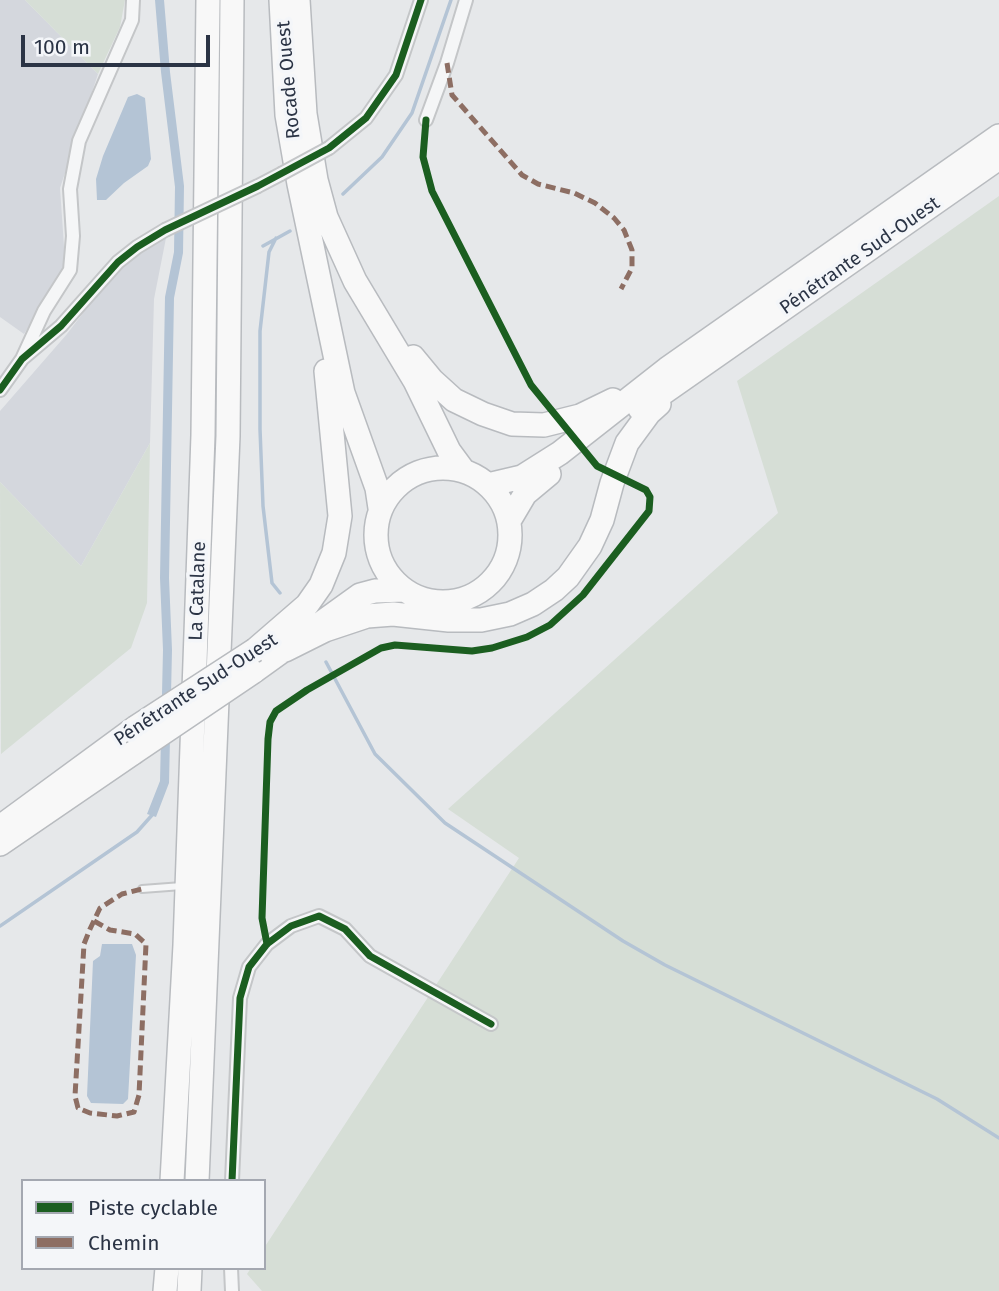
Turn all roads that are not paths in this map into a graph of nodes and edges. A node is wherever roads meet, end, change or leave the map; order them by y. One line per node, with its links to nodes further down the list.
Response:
1 (132, 0): 14 (street)
2 (208, 0): 27 (highway, La Catalane)
3 (232, 0): 31 (highway, La Catalane)
4 (281, 0): 11 (highway, Rocade Ouest)
5 (298, 0): 12 (highway, Rocade Ouest)
6 (421, 0): 14 (street, bridge)
7 (466, 0): 8 (street)
8 (426, 120)
9 (999, 136): 15 (highway)
10 (999, 159): 13 (highway, Pénétrante Sud-Ouest)
11 (313, 252): 19 (highway, Rocade Ouest); 24 (highway)
12 (374, 312): 15 (highway); 17 (highway, Rocade Ouest)
13 (720, 352): 20 (highway, Pénétrante Sud-Ouest); 23 (highway, Pénétrante Sud-Ouest)
14 (22, 359): 16 (street)
15 (667, 369): 18 (highway)
16 (0, 390)
17 (463, 470): 18 (highway, Rocade Ouest); 19 (highway)
18 (488, 485): 20 (highway, Rocade Ouest)
19 (380, 508): 21 (highway, Rocade Ouest)
20 (509, 521): 22 (highway)
21 (376, 544): 22 (highway); 24 (highway, Pénétrante Sud-Ouest)
22 (404, 590): 23 (highway, Pénétrante Sud-Ouest)
23 (285, 650): 24 (highway, Pénétrante Sud-Ouest)
24 (254, 661): 25 (highway, Pénétrante Sud-Ouest, bridge); 26 (highway, Pénétrante Sud-Ouest, bridge)
25 (0, 827)
26 (0, 844)
27 (187, 886): 28 (lane); 30 (highway, La Catalane)
28 (142, 889)
29 (491, 1024): 32 (street)
30 (172, 1179)
31 (197, 1179)
32 (232, 1179)
33 (166, 1270): 36 (highway)
34 (190, 1270): 37 (highway)
35 (231, 1270): 38 (street)
36 (165, 1291)
37 (188, 1291)
38 (232, 1291)

